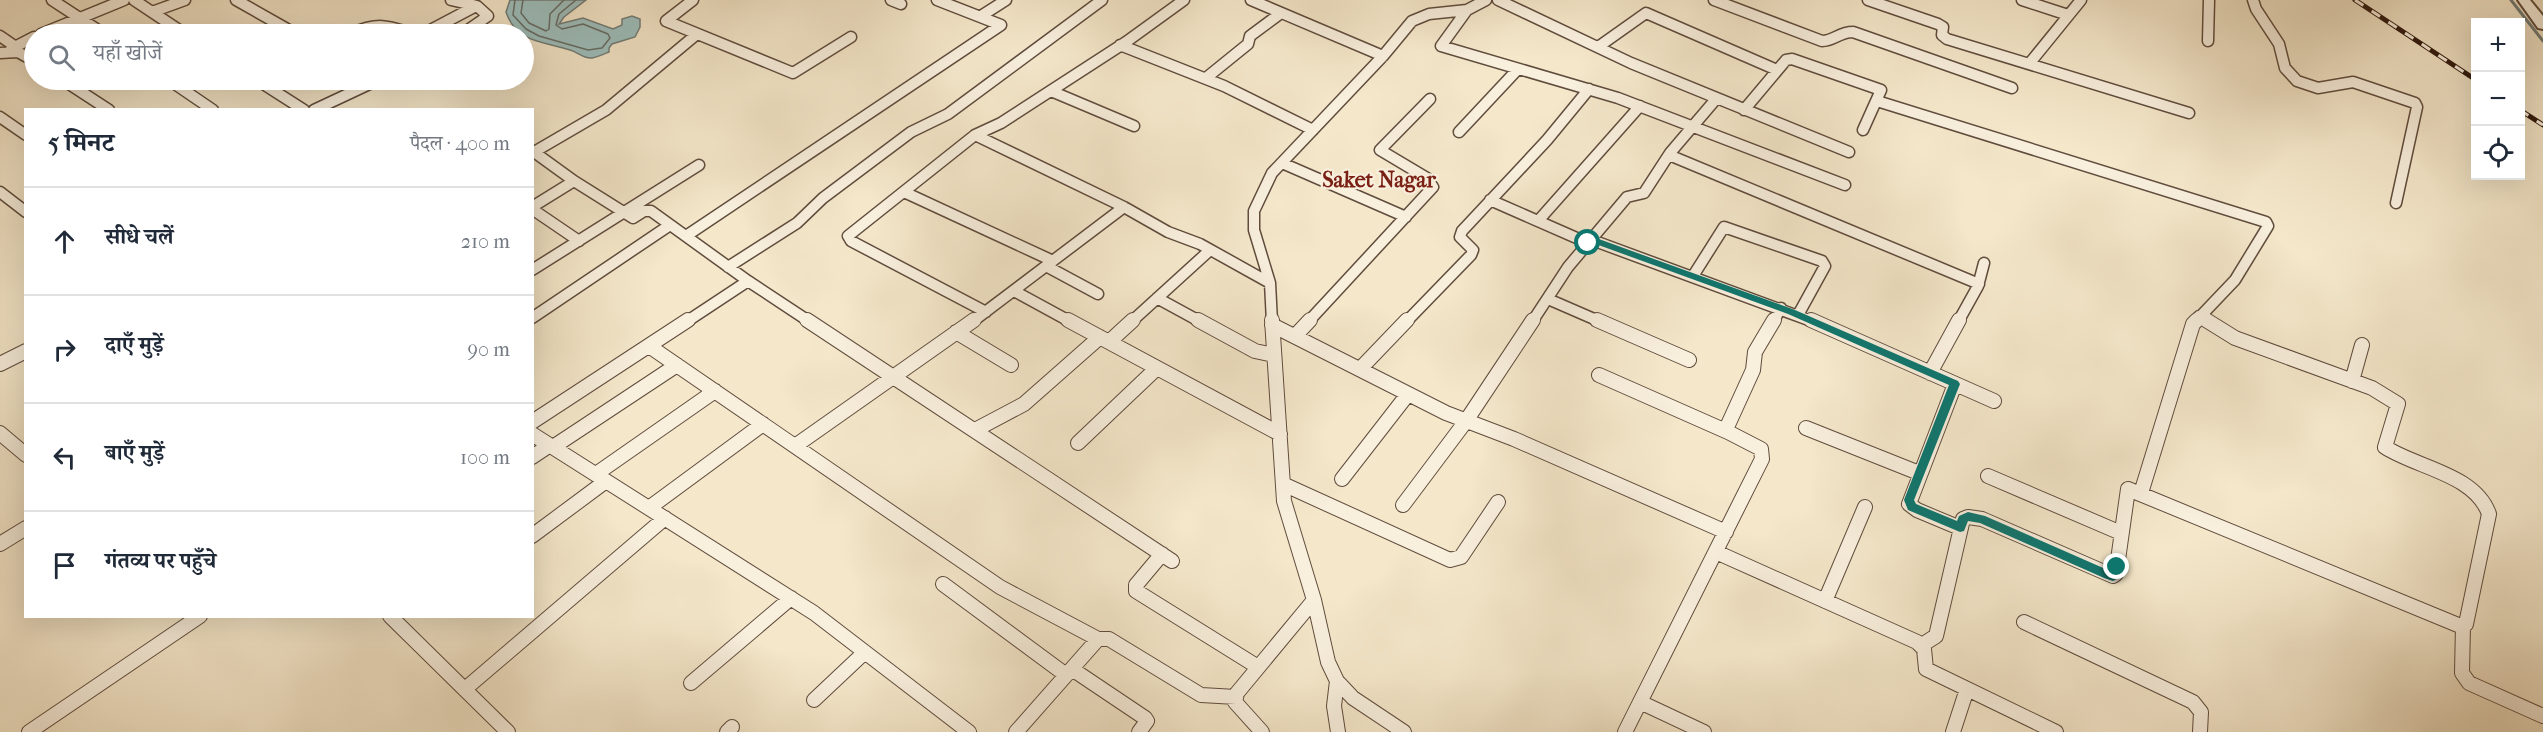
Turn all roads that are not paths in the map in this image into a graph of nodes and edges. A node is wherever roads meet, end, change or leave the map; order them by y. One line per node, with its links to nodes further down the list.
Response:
1 (52, 0): 29 (street)
2 (124, 0): 29 (street)
3 (134, 0): 25 (street)
4 (185, 0): 25 (street)
5 (236, 0): 33 (street)
6 (451, 0): 23 (street)
7 (693, 0): 37 (street)
8 (937, 0): 28 (street)
9 (1006, 0): 28 (street)
10 (1102, 0): 103 (street)
11 (1184, 0): 42 (street)
12 (1486, 0): 24 (street)
13 (1498, 0): 43 (street)
14 (1714, 0): 52 (street)
15 (1868, 0): 22 (street)
16 (2022, 0): 27 (street)
17 (2081, 0): 27 (street)
18 (2209, 0): 40 (street)
19 (2253, 0): 88 (street)
20 (2524, 0): 36 (street)
21 (1255, 1): 26 (street)
22 (1886, 3): 48 (street)
23 (476, 6): 34 (street); 35 (street)
24 (1467, 10): 47 (street); 49 (street)
25 (152, 12): 32 (street)
26 (1281, 13): 47 (street); 51 (street)
27 (2068, 15): 48 (street)
28 (981, 16): 97 (street)
29 (81, 18): 30 (street); 31 (street)
30 (66, 24)
31 (90, 24)
32 (170, 24)
33 (278, 24)
34 (442, 24)
35 (478, 24)
36 (2543, 25)
37 (698, 34): 39 (street); 77 (street)
38 (0, 36): 44 (street)
39 (851, 37)
40 (2208, 41)
41 (24, 43): 44 (street)
42 (1120, 45): 51 (street); 58 (street)
43 (1598, 47): 50 (street); 60 (street)
44 (14, 48): 45 (street); 46 (street)
45 (0, 53)
46 (24, 54)
47 (1383, 56): 72 (street)
48 (2029, 64): 68 (street)
49 (1518, 69): 53 (street); 74 (street)
50 (1777, 70): 61 (street); 67 (street)
51 (1206, 78): 72 (street)
52 (2012, 88)
53 (1589, 89): 62 (street); 87 (street)
54 (78, 90): 63 (street)
55 (184, 90): 64 (street)
56 (276, 90): 65 (street)
57 (357, 90): 66 (street)
58 (1051, 91): 70 (street); 76 (street)
59 (1431, 99): 94 (street)
60 (1716, 99): 67 (street); 71 (street)
61 (1876, 101): 73 (street); 116 (street)
62 (1640, 106): 71 (street); 95 (street)
63 (106, 108)
64 (210, 108)
65 (301, 108)
66 (318, 108)
67 (1744, 110): 79 (street)
68 (2189, 113)
69 (0, 117): 75 (street)
70 (1134, 126)
71 (1694, 126): 80 (street); 84 (street)
72 (1313, 130): 81 (street)
73 (1863, 130)
74 (1459, 132)
75 (24, 134)
76 (975, 135): 86 (street); 90 (street)
77 (534, 150)
78 (534, 152): 83 (street)
79 (1849, 152)
80 (1669, 155): 99 (street); 108 (street)
81 (1282, 163): 94 (street); 107 (street)
82 (699, 165): 93 (street)
83 (574, 181): 89 (street); 93 (street)
84 (1845, 185)
85 (0, 192): 92 (street)
86 (904, 192): 101 (street); 114 (street)
87 (1490, 200): 95 (street); 131 (street)
88 (2396, 203)
89 (534, 207)
90 (1124, 207): 100 (street); 101 (street)
91 (534, 209): 98 (street)
92 (24, 210)
93 (625, 213): 96 (street); 98 (street)
94 (1406, 217): 120 (street)
95 (1538, 221): 99 (street)
96 (670, 225): 97 (street); 117 (street)
97 (686, 236): 103 (street)
98 (579, 241): 104 (street)
99 (1590, 241): 105 (street); 112 (street)
100 (1209, 251): 107 (street); 111 (street)
101 (1050, 263): 109 (street); 110 (street)
102 (1984, 263): 108 (street)
103 (728, 267): 106 (street)
104 (534, 269)
105 (1693, 276): 113 (street); 115 (street)
106 (748, 281): 123 (street); 134 (street)
107 (1270, 283): 118 (street)
108 (1979, 284): 132 (street)
109 (1014, 291): 114 (street); 121 (street)
110 (1098, 294)
111 (1157, 298): 121 (street); 125 (street)
112 (1548, 299): 126 (street); 141 (street)
113 (1781, 308): 115 (street); 145 (street)
114 (986, 312): 119 (street)
115 (1798, 315): 132 (street)
116 (2199, 316): 135 (street); 159 (street)
117 (534, 317)
118 (1272, 325): 120 (street); 125 (street)
119 (957, 332): 129 (street); 134 (street)
120 (1295, 336): 131 (street)
121 (1104, 339): 130 (street); 144 (street)
122 (2362, 345): 135 (street)
123 (649, 346): 128 (street); 140 (street)
124 (24, 352): 127 (street)
125 (1275, 355): 147 (street)
126 (1689, 360)
127 (0, 364)
128 (677, 365): 137 (street); 150 (street)
129 (1011, 365)
130 (1157, 368): 147 (street); 149 (street)
131 (1360, 369): 138 (street)
132 (1930, 373): 136 (street)
133 (1599, 375): 145 (street)
134 (892, 376): 144 (street); 151 (street)
135 (2352, 381): 179 (street)
136 (1955, 384): 139 (street); 154 (street)
137 (715, 391): 142 (street); 156 (street)
138 (1408, 394): 141 (street); 157 (street)
139 (1994, 401)
140 (534, 421)
141 (1466, 421): 161 (street); 167 (street)
142 (763, 424): 151 (street); 163 (street)
143 (1806, 428): 154 (street)
144 (975, 430): 183 (street)
145 (1728, 432): 167 (street)
146 (0, 433): 152 (street)
147 (1280, 434): 158 (street)
148 (534, 435): 150 (street)
149 (1078, 443)
150 (551, 446): 153 (street); 156 (street)
151 (795, 446): 180 (street)
152 (24, 453)
153 (534, 456)
154 (1919, 473): 165 (street)
155 (1988, 476): 168 (street)
156 (601, 477): 163 (street); 169 (street)
157 (1342, 480)
158 (1283, 484): 160 (street); 174 (street)
159 (2141, 493): 168 (street); 179 (street)
160 (1498, 502)
161 (1403, 506)
162 (1865, 507): 175 (street)
163 (649, 508): 164 (street)
164 (665, 518): 173 (street); 187 (street)
165 (1960, 528): 168 (street); 181 (street)
166 (24, 529): 170 (street)
167 (1726, 532): 171 (street)
168 (2121, 533)
169 (534, 534)
170 (0, 544)
171 (1716, 552): 175 (street); 191 (street)
172 (943, 584): 184 (street)
173 (791, 598): 182 (street); 186 (street)
174 (1314, 600): 183 (street); 185 (street)
175 (1825, 601): 181 (street)
176 (197, 618): 193 (street)
177 (392, 618): 187 (street)
178 (2024, 622): 205 (street)
179 (2463, 625): 192 (street)
180 (1098, 639): 184 (street); 189 (street)
181 (1922, 645): 188 (street)
182 (865, 652): 190 (street); 195 (street)
183 (1258, 667): 189 (street)
184 (1069, 672): 196 (street); 197 (street)
185 (1337, 681): 199 (street); 200 (street)
186 (691, 683)
187 (465, 689): 194 (street)
188 (1967, 689): 203 (street); 204 (street)
189 (1236, 697): 198 (street)
190 (814, 700)
191 (1640, 702): 201 (street); 202 (street)
192 (2543, 716)
193 (29, 732)
194 (508, 732)
195 (969, 732)
196 (1016, 732)
197 (1139, 732)
198 (1262, 732)
199 (1338, 732)
200 (1404, 732)
201 (1625, 732)
202 (1704, 732)
203 (1953, 732)
204 (2056, 732)
205 (2200, 732)

